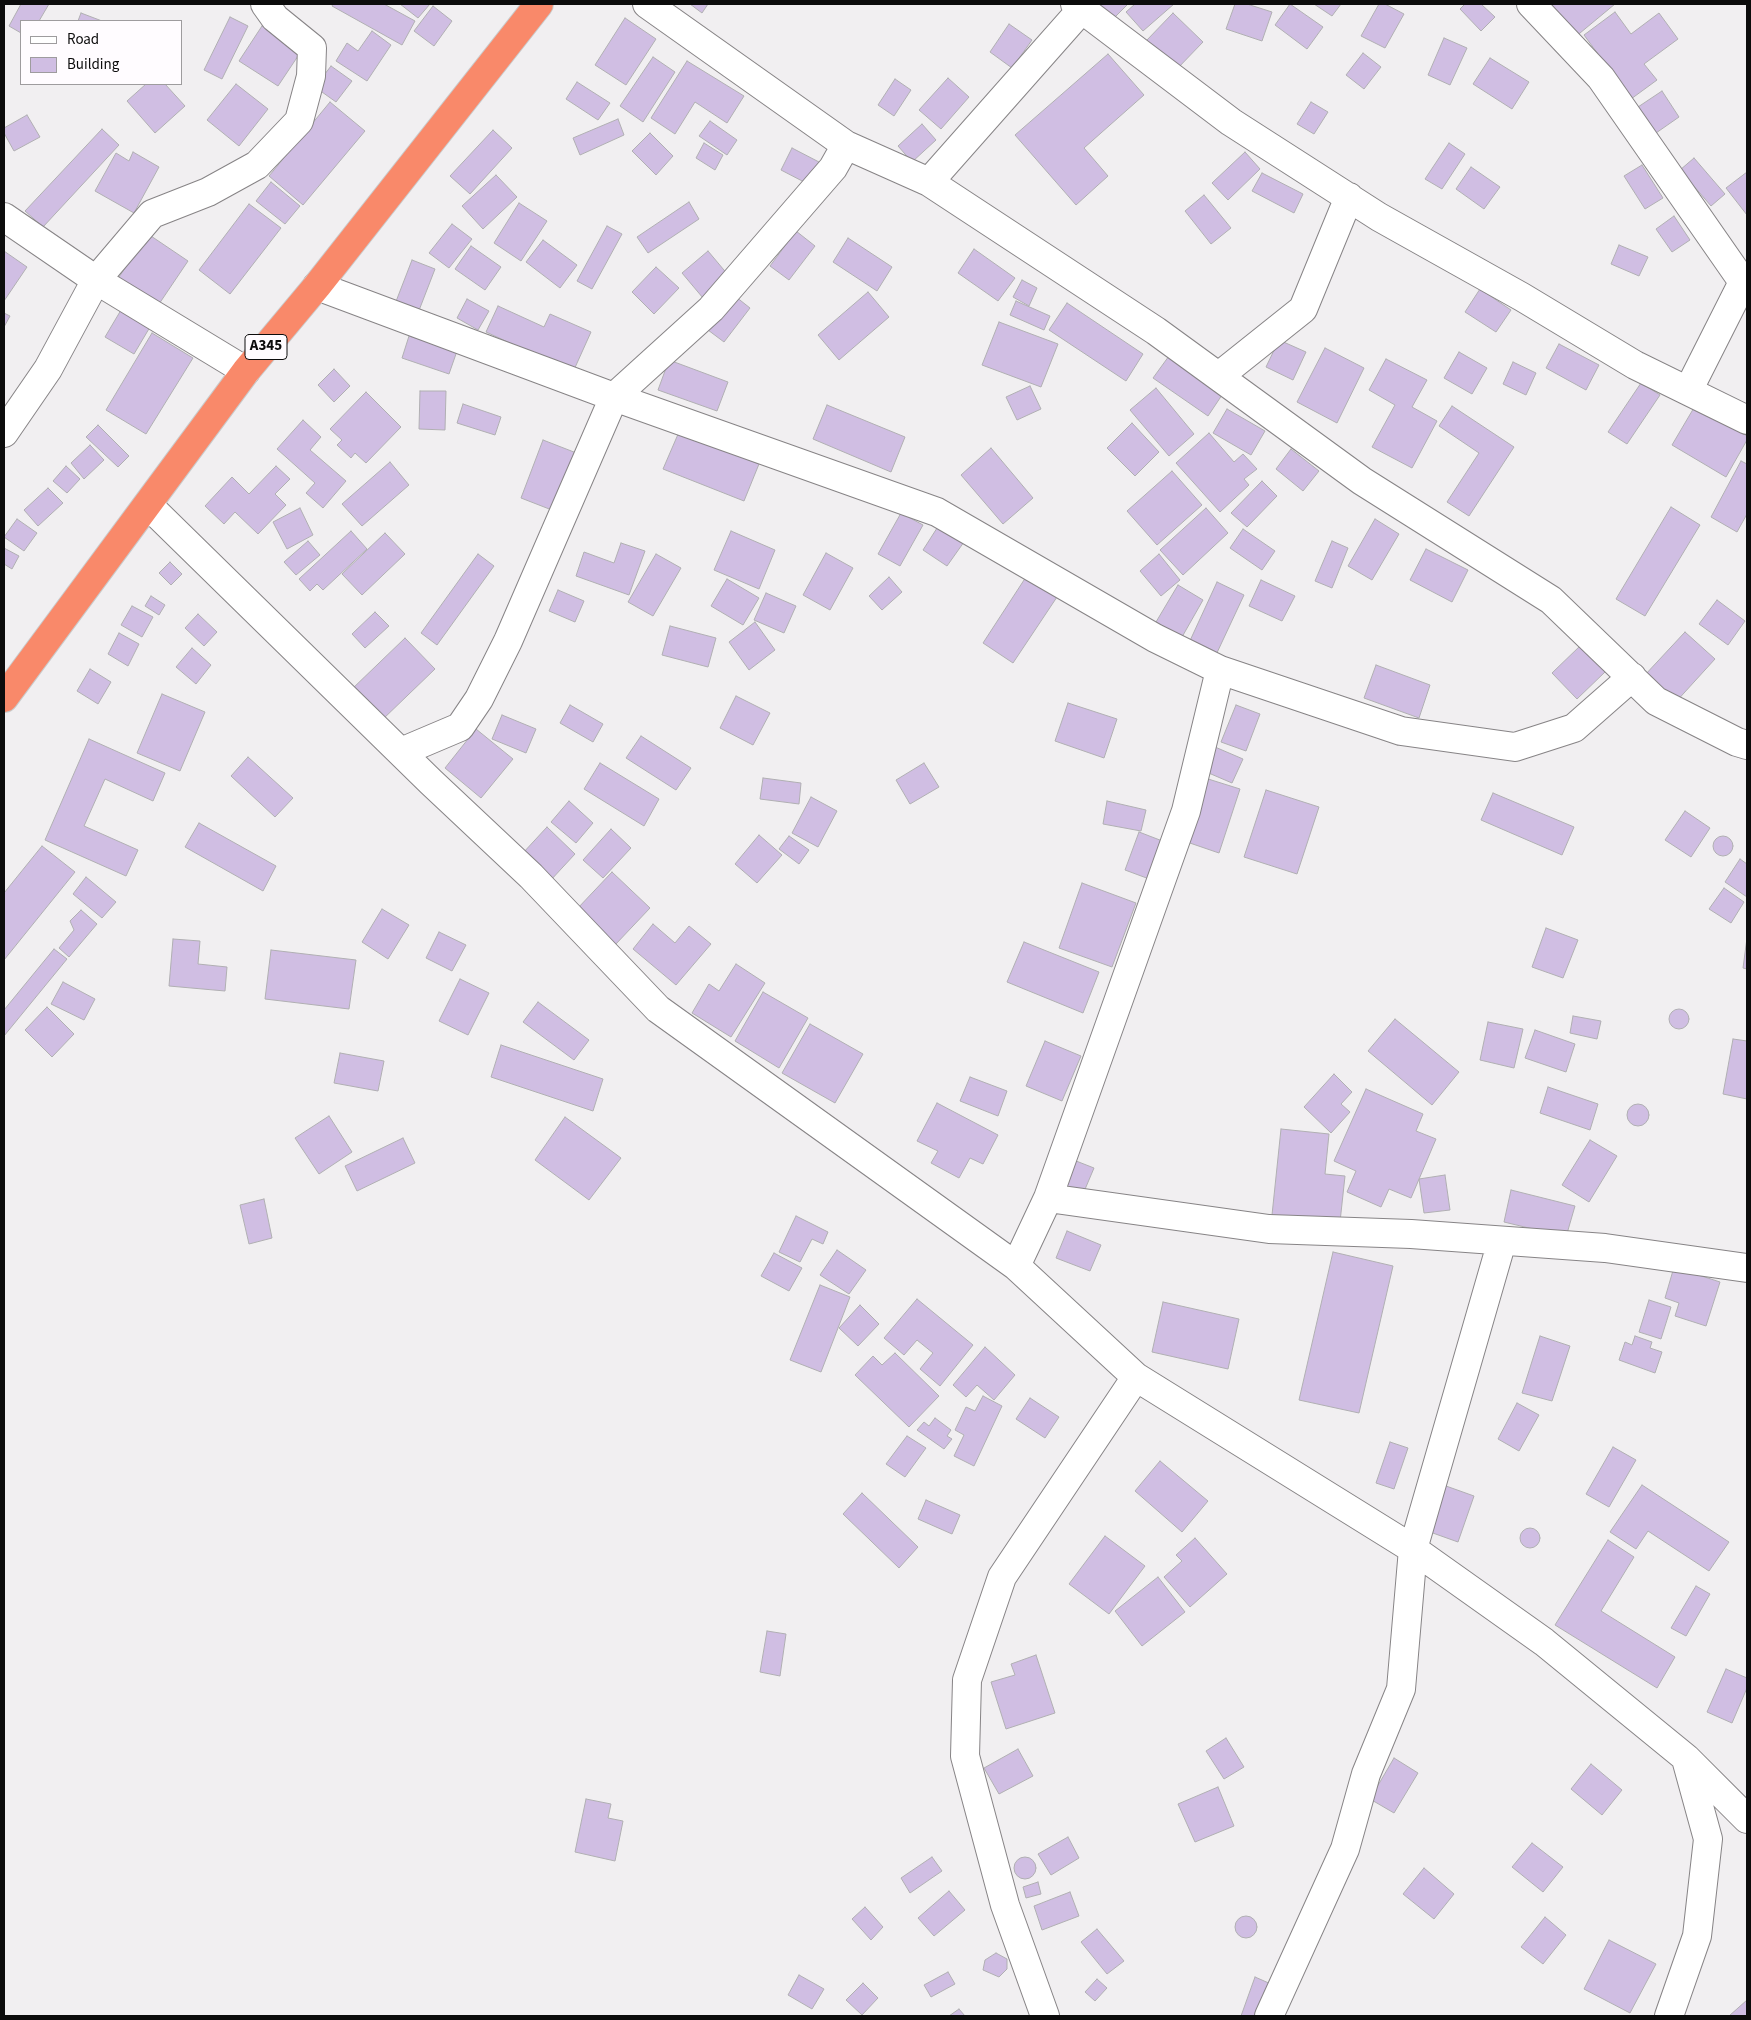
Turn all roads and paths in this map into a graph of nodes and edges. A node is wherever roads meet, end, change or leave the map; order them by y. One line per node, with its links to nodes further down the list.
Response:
1 (265, 4): 10 (street)
2 (539, 4): 11 (highway, A345)
3 (647, 4): 6 (street)
4 (1532, 4): 14 (street)
5 (1079, 6): 7 (street); 8 (street)
6 (846, 145): 7 (street); 15 (street)
7 (929, 182): 13 (street)
8 (1349, 197): 13 (street); 14 (street)
9 (4, 217): 10 (street)
10 (96, 280): 12 (street); 17 (street)
11 (317, 286): 12 (highway, A345); 15 (street)
12 (246, 371): 18 (highway, A345)
13 (1219, 376): 20 (street)
14 (1689, 389): 16 (street)
15 (614, 397): 19 (street); 23 (street)
16 (1747, 420)
17 (4, 433)
18 (148, 505): 21 (highway, A345); 23 (street)
19 (1220, 670): 20 (street); 24 (street)
20 (1632, 677): 22 (street)
21 (4, 698)
22 (1747, 745)
23 (401, 752): 26 (street)
24 (1048, 1198): 25 (street); 26 (street)
25 (1502, 1241): 27 (street); 29 (street)
26 (1016, 1266): 28 (street)
27 (1747, 1268)
28 (1136, 1377): 29 (street); 32 (street)
29 (1414, 1549): 30 (street); 33 (street)
30 (1686, 1758): 31 (street); 34 (street)
31 (1747, 1818)
32 (1045, 2016)
33 (1269, 2016)
34 (1669, 2016)

